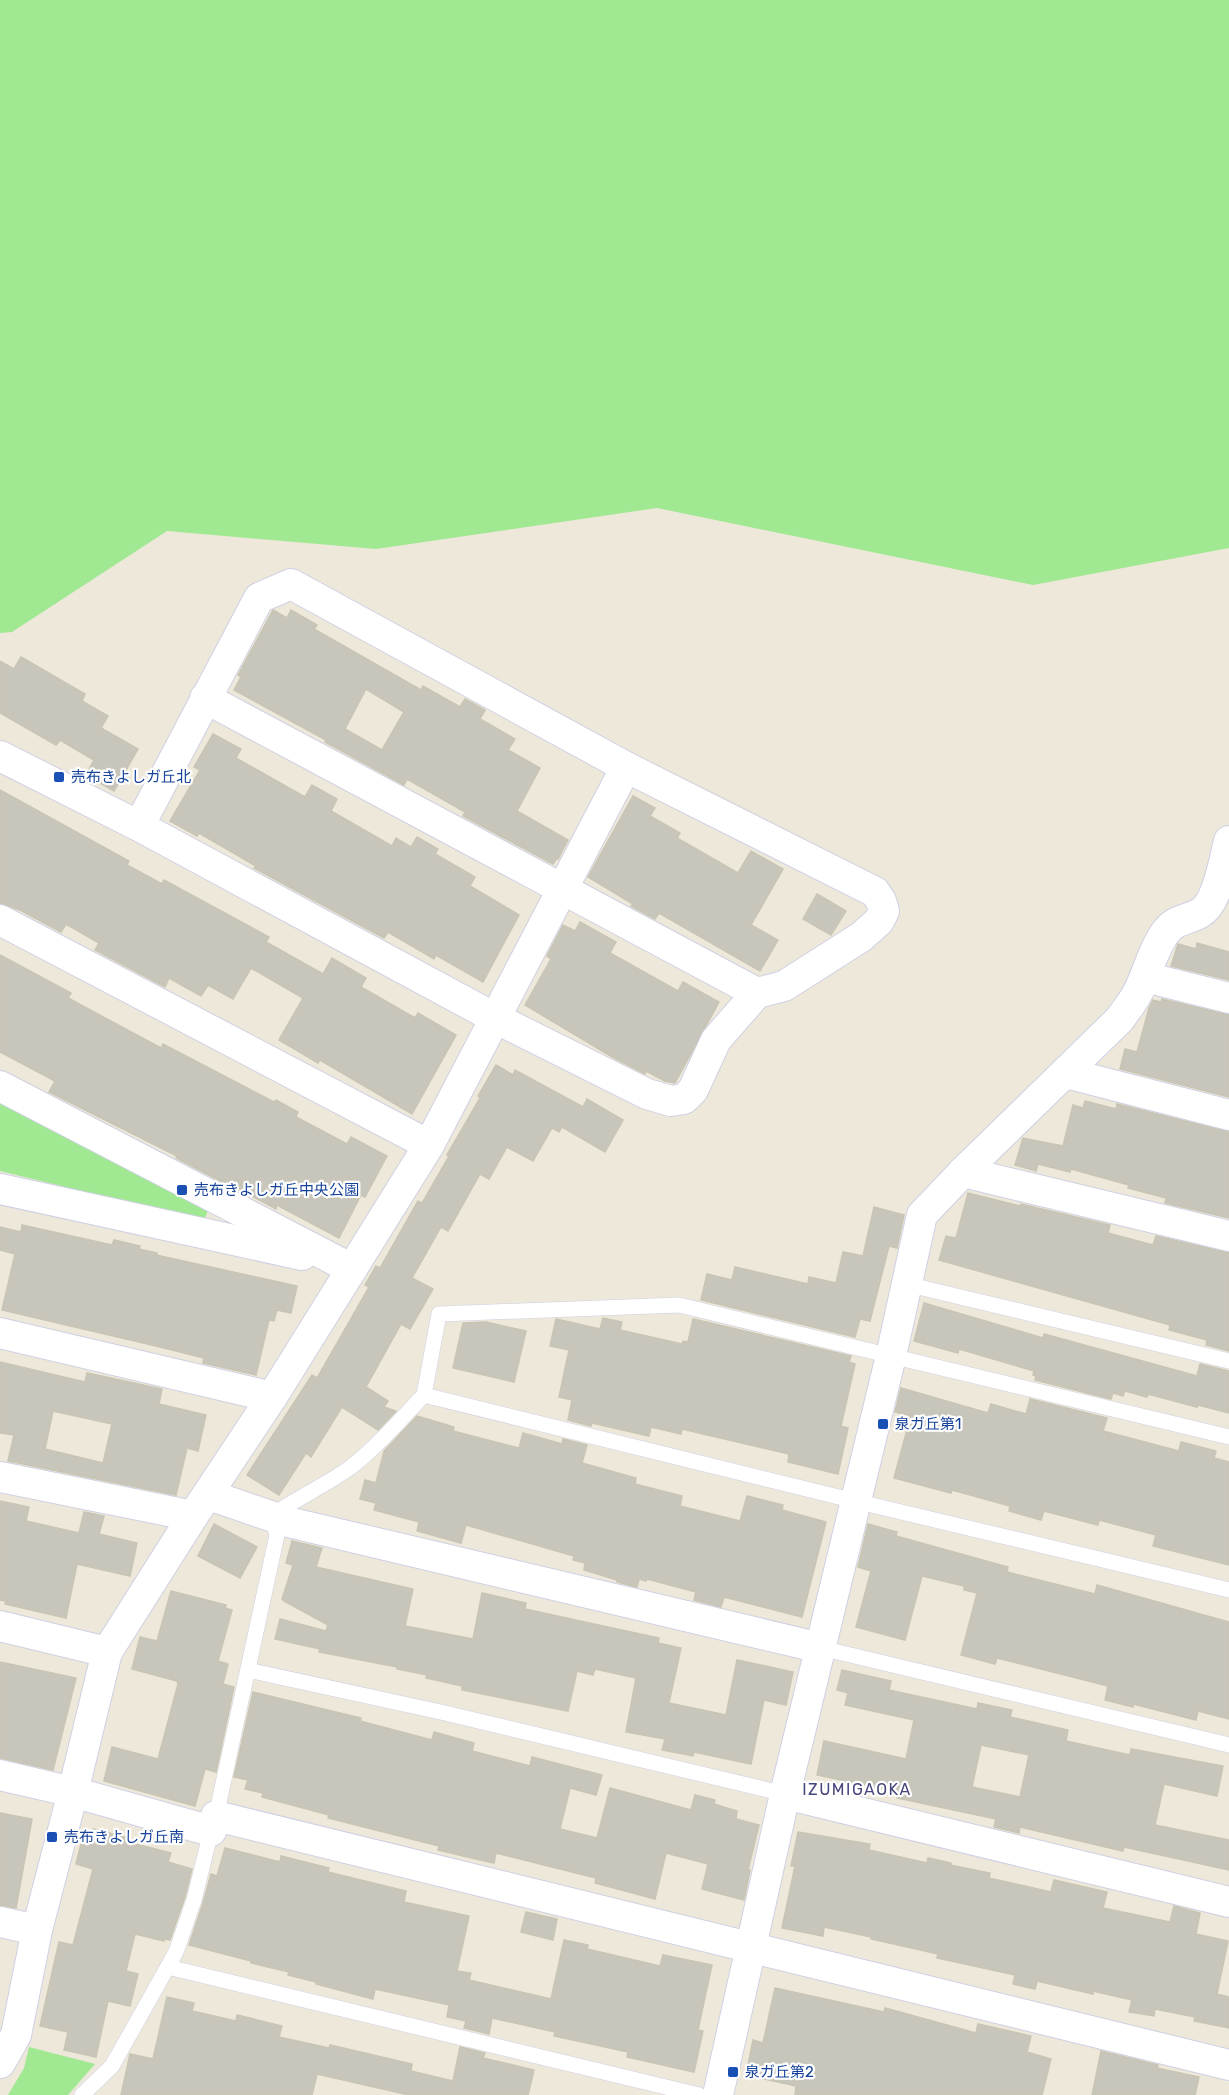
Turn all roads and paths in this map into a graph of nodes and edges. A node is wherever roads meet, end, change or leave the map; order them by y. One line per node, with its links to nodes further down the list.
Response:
1 (205, 698): 3 (street); 4 (street); 7 (street)
2 (0, 756): 4 (street)
3 (626, 767): 7 (street); 10 (street)
4 (139, 826): 12 (street)
5 (1229, 841): 6 (street)
6 (1224, 879): 9 (street)
7 (562, 890): 10 (street); 12 (street)
8 (0, 920): 16 (street)
9 (1145, 977): 11 (street); 13 (street)
10 (756, 993): 12 (street)
11 (1229, 998)
12 (495, 1018): 16 (street)
13 (1066, 1073): 15 (street); 17 (street)
14 (0, 1086): 20 (street)
15 (1229, 1115)
16 (429, 1145): 20 (street)
17 (963, 1172): 19 (street); 21 (street)
18 (0, 1189): 20 (street)
19 (1229, 1236)
20 (346, 1267): 26 (street)
21 (906, 1284): 23 (street); 24 (lane)
22 (0, 1333): 26 (street)
23 (891, 1356): 25 (lane); 27 (lane); 29 (street)
24 (1229, 1361)
25 (424, 1395): 29 (lane); 31 (lane)
26 (272, 1397): 30 (street)
27 (1229, 1437)
28 (0, 1477): 30 (street)
29 (855, 1501): 32 (lane); 34 (street)
30 (201, 1506): 31 (street); 35 (street)
31 (271, 1516): 34 (street); 36 (lane)
32 (1229, 1590)
33 (0, 1626): 35 (street)
34 (821, 1648): 37 (lane); 40 (street)
35 (107, 1652): 39 (street)
36 (248, 1670): 40 (lane); 41 (lane)
37 (1229, 1745)
38 (0, 1775): 39 (street)
39 (73, 1792): 41 (street); 44 (street)
40 (785, 1794): 42 (street); 45 (street)
41 (213, 1824): 45 (street); 46 (lane)
42 (1229, 1902)
43 (0, 1922): 44 (street)
44 (37, 1930): 47 (street)
45 (751, 1946): 48 (street); 51 (street)
46 (168, 1967): 49 (lane); 50 (lane)
47 (0, 2063)
48 (1229, 2065)
49 (82, 2095)
50 (699, 2095)
51 (718, 2095)

